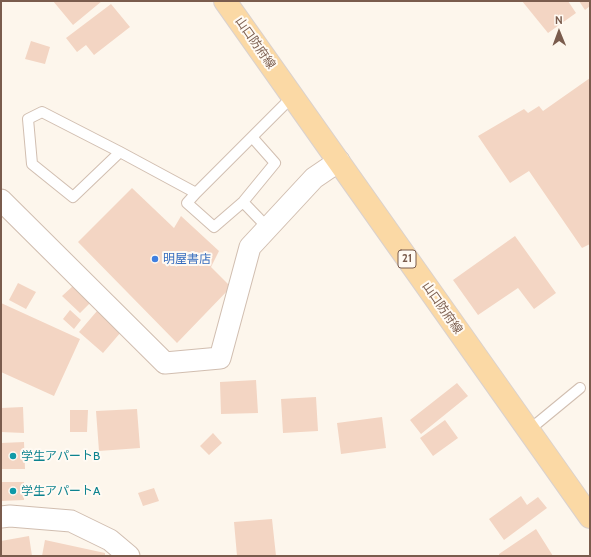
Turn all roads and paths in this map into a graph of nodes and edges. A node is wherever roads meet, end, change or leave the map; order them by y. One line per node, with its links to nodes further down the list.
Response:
1 (225, 1): 2 (main road, 山口防府線 / 21)
2 (292, 97): 3 (lane); 5 (main road, 山口防府線 / 21)
3 (252, 137): 6 (lane); 8 (lane)
4 (120, 152): 4 (lane); 6 (lane)
5 (339, 161): 9 (street); 11 (main road, 山口防府線 / 21)
6 (196, 193): 8 (lane)
7 (1, 200): 9 (street)
8 (243, 202): 9 (lane)
9 (268, 228)
10 (580, 388): 11 (lane)
11 (529, 430): 13 (main road, 山口防府線 / 21)
12 (1, 517): 14 (street)
13 (590, 517)
14 (130, 556)

